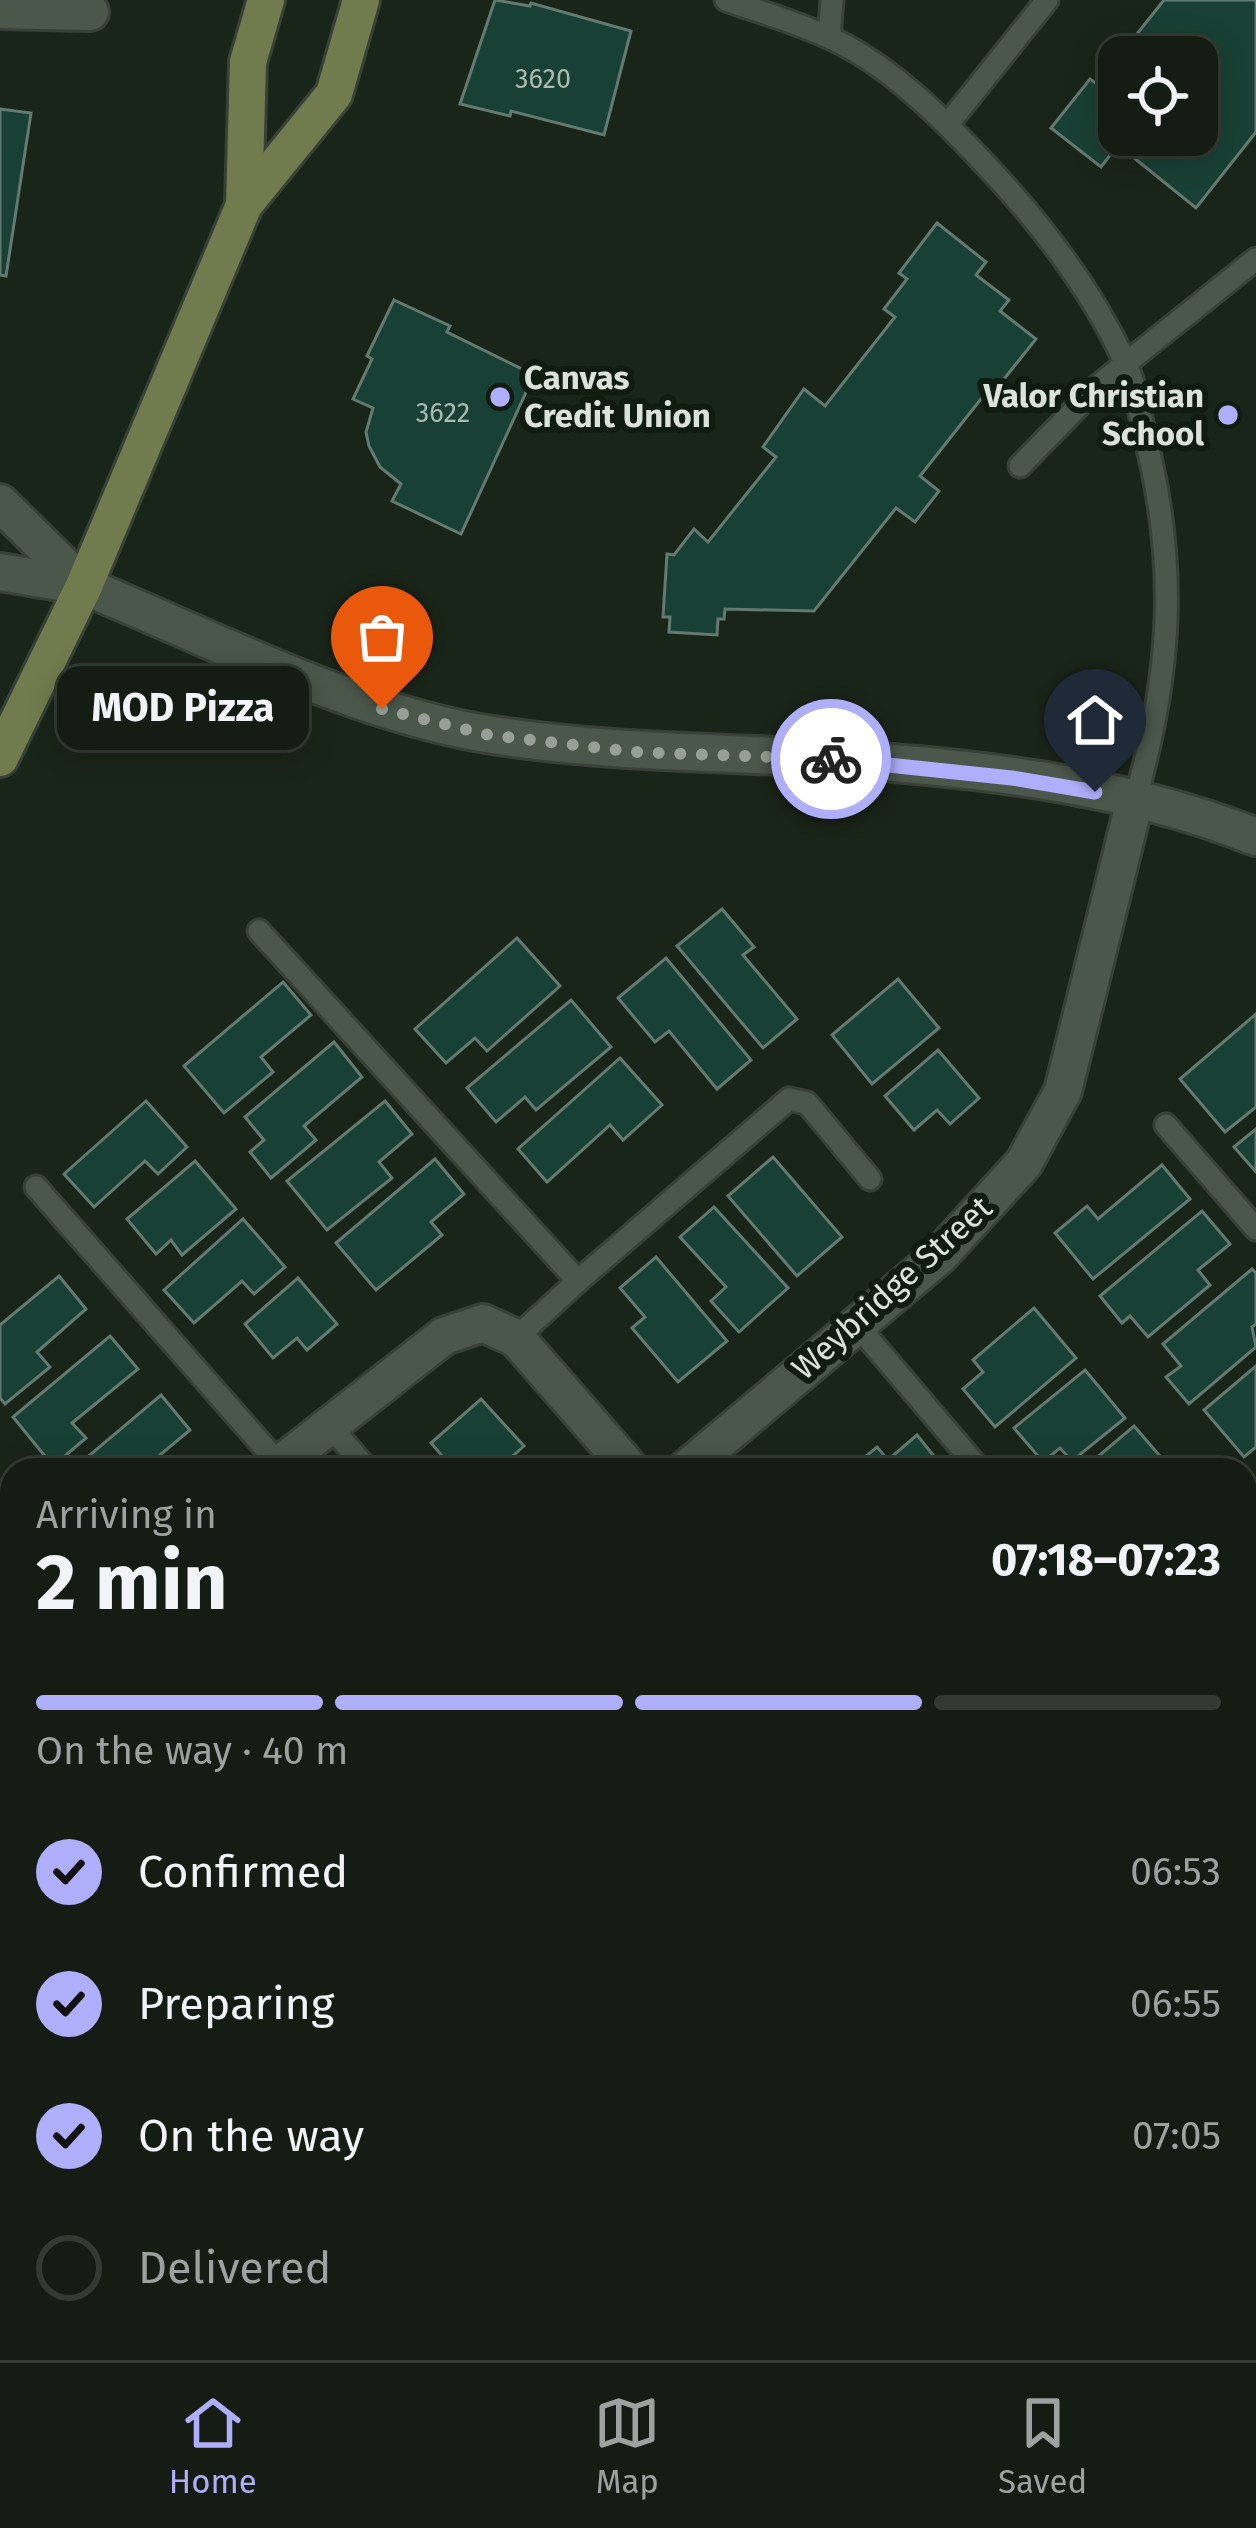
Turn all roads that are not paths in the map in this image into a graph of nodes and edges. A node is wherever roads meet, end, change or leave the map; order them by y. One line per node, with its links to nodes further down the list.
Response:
1 (266, 0): 10 (main road)
2 (362, 0): 10 (main road)
3 (726, 0): 8 (lane)
4 (832, 0): 8 (lane)
5 (1047, 0): 9 (lane)
6 (0, 10): 7 (street)
7 (89, 12)
8 (829, 37): 9 (lane)
9 (948, 124): 12 (lane)
10 (244, 206): 16 (main road)
11 (1256, 259): 12 (lane)
12 (1127, 366): 13 (lane); 18 (lane)
13 (1020, 466)
14 (0, 503): 16 (street)
15 (0, 572): 16 (street)
16 (84, 586): 17 (main road); 18 (street)
17 (0, 758)
18 (1136, 800): 19 (street); 26 (street, Weybridge Street)
19 (1256, 837)
20 (259, 931): 25 (lane)
21 (1166, 1125): 24 (lane)
22 (871, 1179): 25 (lane)
23 (36, 1187): 29 (lane)
24 (1256, 1229)
25 (578, 1280): 27 (lane)
26 (857, 1325): 33 (street, Weybridge Street); 34 (lane)
27 (516, 1338): 28 (street); 32 (street)
28 (329, 1425): 30 (street); 31 (lane)
29 (268, 1458)
30 (287, 1458)
31 (358, 1458)
32 (621, 1458)
33 (699, 1458)
34 (970, 1458)

